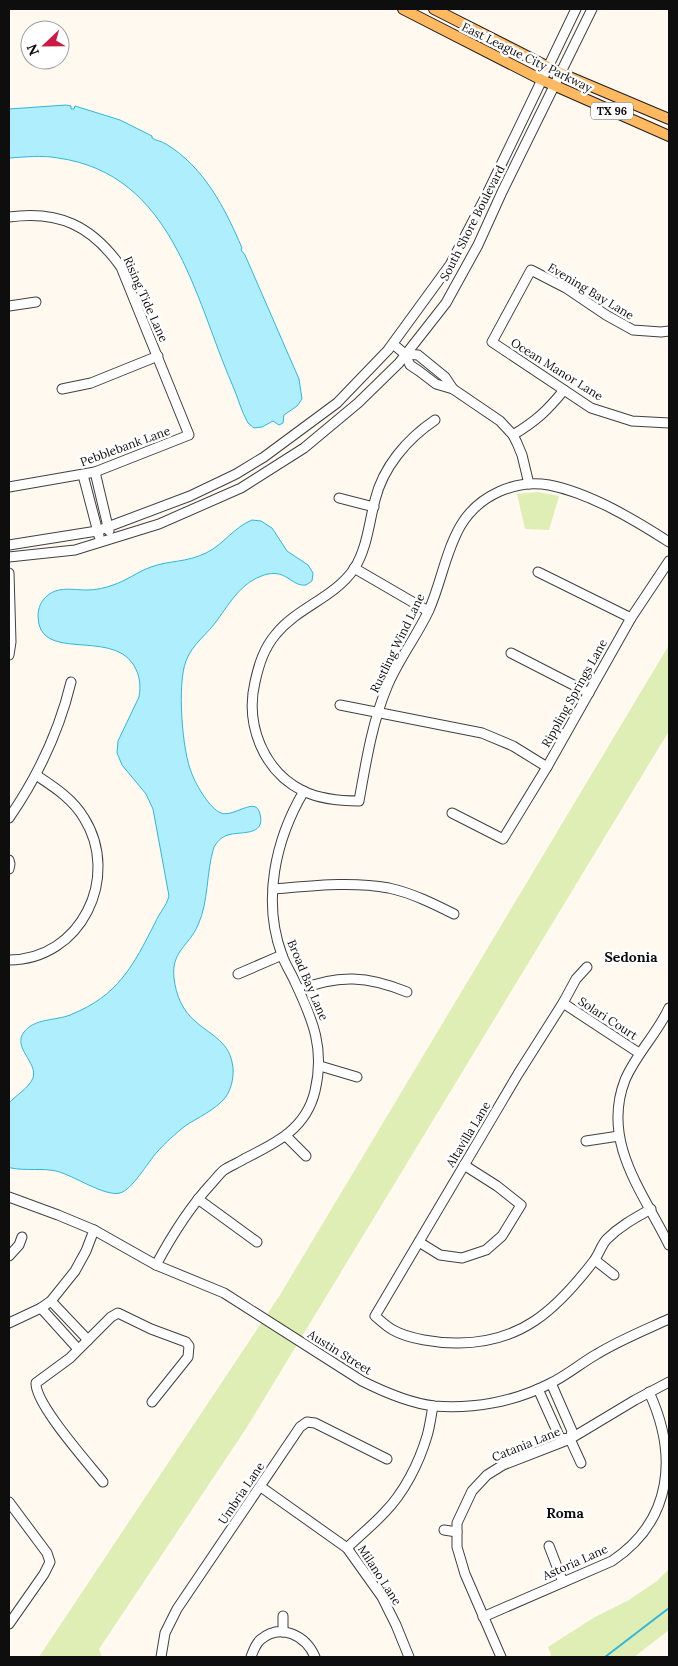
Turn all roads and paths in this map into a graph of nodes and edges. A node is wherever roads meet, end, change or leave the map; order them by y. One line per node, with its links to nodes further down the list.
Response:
1 (403, 9): 7 (main road, East League City Parkway / TX 96)
2 (434, 9): 5 (main road, East League City Parkway / TX 96)
3 (576, 9): 5 (street, South Shore Boulevard)
4 (592, 9): 6 (street, South Shore Boulevard)
5 (548, 67): 6 (main road, East League City Parkway / TX 96); 7 (street, South Shore Boulevard)
6 (560, 72): 8 (street, South Shore Boulevard); 9 (main road, East League City Parkway / TX 96)
7 (542, 80): 8 (main road, East League City Parkway / TX 96); 11 (street, South Shore Boulevard)
8 (554, 86): 10 (main road, East League City Parkway / TX 96); 12 (street, South Shore Boulevard)
9 (669, 118)
10 (669, 136)
11 (491, 186): 12 (street); 18 (street, South Shore Boulevard)
12 (502, 192): 19 (street, South Shore Boulevard)
13 (9, 216): 20 (street, Rising Tide Lane)
14 (36, 302): 15 (street)
15 (9, 306)
16 (669, 331): 17 (street, Evening Bay Lane)
17 (492, 342): 22 (street, Ocean Manor Lane)
18 (393, 344): 19 (street); 33 (street, South Shore Boulevard)
19 (405, 354): 26 (street); 35 (street, South Shore Boulevard)
20 (158, 356): 21 (street); 25 (street, Rising Tide Lane)
21 (62, 389)
22 (564, 390): 24 (street, Ocean Manor Lane); 26 (street)
23 (434, 420): 32 (street)
24 (669, 423)
25 (189, 435): 27 (street, Pebblebank Lane)
26 (513, 435): 29 (street)
27 (95, 472): 28 (street, Pebblebank Lane); 33 (street)
28 (83, 475): 30 (street, Pebblebank Lane); 34 (street)
29 (529, 484): 37 (street, Rustling Wind Lane); 44 (street, Rustling Wind Lane)
30 (9, 487)
31 (339, 498): 32 (street)
32 (374, 507): 41 (street)
33 (108, 527): 34 (street, South Shore Boulevard); 35 (street)
34 (97, 531): 36 (street); 38 (street, South Shore Boulevard)
35 (111, 539): 36 (street, South Shore Boulevard)
36 (100, 542): 39 (street, South Shore Boulevard)
37 (669, 542)
38 (9, 545)
39 (9, 557)
40 (669, 561): 45 (street, Rippling Springs Lane)
41 (354, 568): 44 (street); 54 (street)
42 (538, 572): 45 (street)
43 (9, 573): 47 (street)
44 (428, 611): 51 (street, Rustling Wind Lane)
45 (630, 618): 49 (street, Rippling Springs Lane)
46 (511, 653): 49 (street)
47 (9, 655)
48 (71, 682): 53 (street)
49 (589, 693): 52 (street, Rippling Springs Lane)
50 (340, 705): 51 (street)
51 (378, 713): 52 (street); 54 (street, Rustling Wind Lane)
52 (547, 767): 55 (street, Rippling Springs Lane)
53 (36, 775): 56 (street); 62 (street)
54 (304, 791): 59 (street, Broad Bay Lane)
55 (452, 813)
56 (9, 818)
57 (9, 860): 58 (street)
58 (9, 869)
59 (273, 889): 60 (street); 61 (street, Broad Bay Lane)
60 (454, 914)
61 (282, 955): 64 (street); 65 (street, Broad Bay Lane)
62 (9, 960)
63 (587, 967): 67 (street, Altavilla Lane)
64 (238, 974)
65 (299, 990): 66 (street); 70 (street, Broad Bay Lane)
66 (407, 992)
67 (563, 1003): 69 (street, Solari Court); 76 (street, Altavilla Lane)
68 (669, 1008): 69 (street)
69 (639, 1053): 73 (street)
70 (320, 1066): 71 (street); 72 (street, Broad Bay Lane)
71 (356, 1077)
72 (286, 1136): 75 (street); 78 (street, Broad Bay Lane)
73 (619, 1136): 74 (street); 79 (street)
74 (586, 1141)
75 (306, 1156)
76 (464, 1166): 83 (street, Altavilla Lane); 83 (street)
77 (9, 1197): 80 (street, Austin Street)
78 (198, 1199): 82 (street); 87 (street, Broad Bay Lane)
79 (651, 1209): 84 (street); 86 (street)
80 (94, 1230): 87 (street, Austin Street); 89 (street)
81 (22, 1237): 85 (street)
82 (257, 1242)
83 (419, 1242): 86 (street, Altavilla Lane)
84 (669, 1245)
85 (9, 1256)
86 (595, 1260): 88 (street)
87 (156, 1265): 100 (street, Austin Street)
88 (614, 1274)
89 (51, 1301): 90 (street); 93 (street)
90 (41, 1308): 92 (street); 94 (street)
91 (669, 1318): 96 (street, Austin Street)
92 (9, 1323)
93 (88, 1340): 94 (street); 99 (street)
94 (78, 1349): 104 (street)
95 (669, 1382): 98 (street, Catania Lane)
96 (551, 1383): 97 (street, Austin Street); 101 (street)
97 (538, 1389): 100 (street, Austin Street); 101 (street)
98 (649, 1392): 101 (street, Catania Lane); 111 (street, Astoria Lane)
99 (152, 1402)
100 (433, 1406): 110 (street)
101 (570, 1440): 103 (street); 108 (street, Catania Lane)
102 (386, 1458): 105 (street, Umbria Lane)
103 (581, 1463)
104 (103, 1482)
105 (261, 1487): 110 (street, Milano Lane); 116 (street, Umbria Lane)
106 (9, 1502): 114 (street)
107 (444, 1530): 108 (street)
108 (457, 1532): 113 (street, Catania Lane)
109 (549, 1546): 111 (street)
110 (347, 1548): 119 (street, Milano Lane)
111 (564, 1582): 113 (street, Astoria Lane)
112 (283, 1616): 115 (street)
113 (483, 1617): 120 (street, Catania Lane)
114 (9, 1624)
115 (283, 1632): 117 (street); 118 (street)
116 (161, 1657)
117 (251, 1657)
118 (315, 1657)
119 (409, 1657)
120 (501, 1657)

